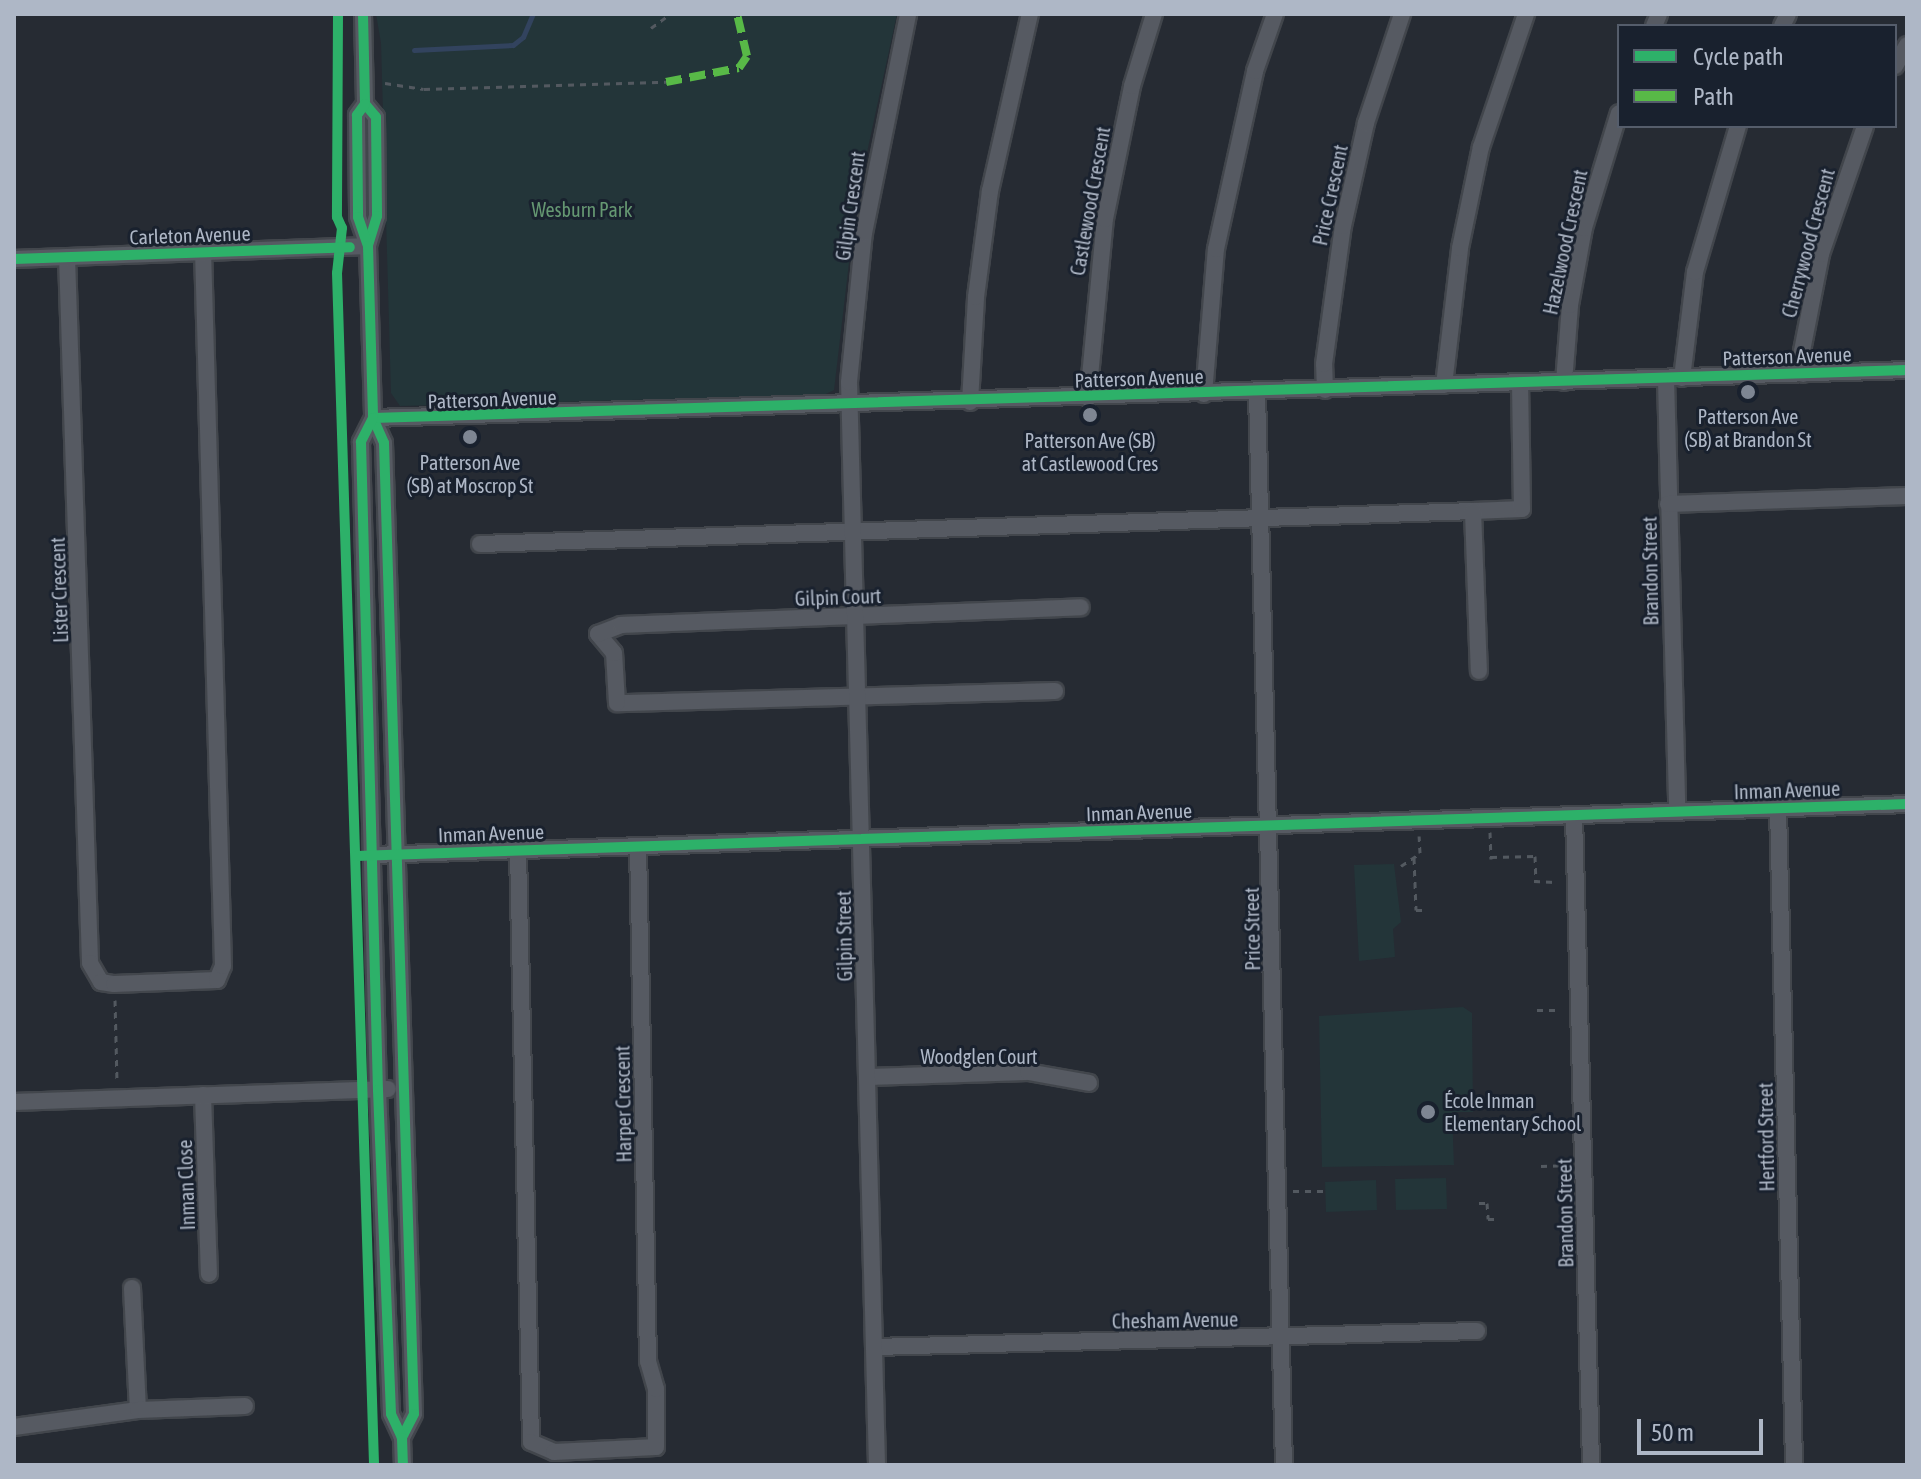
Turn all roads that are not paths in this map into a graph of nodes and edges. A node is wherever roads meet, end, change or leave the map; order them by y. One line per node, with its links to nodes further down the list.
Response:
1 (363, 14): 13 (street)
2 (908, 14): 28 (street, Gilpin Crescent)
3 (1030, 14): 27 (street)
4 (1154, 14): 26 (street, Castlewood Crescent)
5 (1275, 14): 25 (street)
6 (1402, 14): 23 (street, Price Crescent)
7 (1526, 14): 22 (street)
8 (1907, 45): 9 (street)
9 (1897, 62)
10 (1617, 120): 20 (street, Hazelwood Crescent)
11 (1737, 128): 19 (street, Brandon Street)
12 (1864, 128): 18 (street, Cherrywood Crescent)
13 (368, 246): 14 (street, Carleton Avenue); 29 (street)
14 (203, 252): 15 (street, Carleton Avenue); 15 (street, Lister Crescent)
15 (67, 257): 16 (street, Carleton Avenue)
16 (14, 259)
17 (1907, 370): 18 (street, Patterson Avenue)
18 (1803, 374): 19 (street, Patterson Avenue)
19 (1674, 378): 20 (street, Patterson Avenue); 31 (street, Brandon Street)
20 (1564, 382): 21 (street, Patterson Avenue)
21 (1520, 384): 22 (street, Patterson Avenue); 32 (street)
22 (1444, 385): 23 (street, Patterson Avenue)
23 (1325, 390): 24 (street, Patterson Avenue)
24 (1257, 393): 25 (street, Patterson Avenue); 33 (street, Price Street)
25 (1204, 394): 26 (street, Patterson Avenue)
26 (1088, 398): 27 (street, Patterson Avenue)
27 (970, 402): 28 (street, Patterson Avenue)
28 (849, 406): 29 (street, Patterson Avenue); 34 (street, Gilpin Street)
29 (373, 418): 49 (street); 50 (street)
30 (1907, 496): 31 (street)
31 (1668, 504): 43 (street, Brandon Street)
32 (1473, 511): 33 (street); 38 (street)
33 (1260, 519): 34 (street); 45 (street, Price Street)
34 (854, 531): 35 (street); 37 (street, Gilpin Street)
35 (480, 544)
36 (1081, 607): 37 (street, Gilpin Court)
37 (856, 616): 40 (street, Gilpin Street); 40 (street, Gilpin Court)
38 (1479, 671)
39 (1055, 691): 40 (street)
40 (858, 697): 46 (street, Gilpin Street)
41 (1907, 804): 42 (street, Inman Avenue)
42 (1778, 808): 43 (street, Inman Avenue); 70 (street, Hertford Street)
43 (1677, 811): 44 (street, Inman Avenue)
44 (1574, 815): 45 (street, Inman Avenue); 69 (street, Brandon Street)
45 (1269, 826): 46 (street, Inman Avenue); 60 (street, Price Street)
46 (862, 839): 47 (street, Inman Avenue); 51 (street, Gilpin Street)
47 (638, 846): 48 (street, Inman Avenue); 48 (street, Harper Crescent)
48 (518, 850): 50 (street, Inman Avenue)
49 (372, 855): 50 (street, Inman Avenue); 54 (street)
50 (397, 855): 53 (street)
51 (868, 1077): 52 (street, Woodglen Court); 61 (street, Gilpin Street)
52 (1089, 1083)
53 (401, 1089): 54 (street); 65 (street)
54 (378, 1090): 55 (street); 65 (street)
55 (203, 1095): 56 (street); 57 (street, Inman Close)
56 (14, 1102)
57 (209, 1274)
58 (132, 1288): 63 (street)
59 (1477, 1331): 60 (street, Chesham Avenue)
60 (1282, 1336): 61 (street, Chesham Avenue); 68 (street, Price Street)
61 (874, 1347): 67 (street, Gilpin Street)
62 (245, 1406): 63 (street)
63 (138, 1410): 64 (street)
64 (14, 1427)
65 (402, 1438): 66 (street)
66 (403, 1465)
67 (877, 1465)
68 (1284, 1465)
69 (1591, 1465)
70 (1794, 1465)

